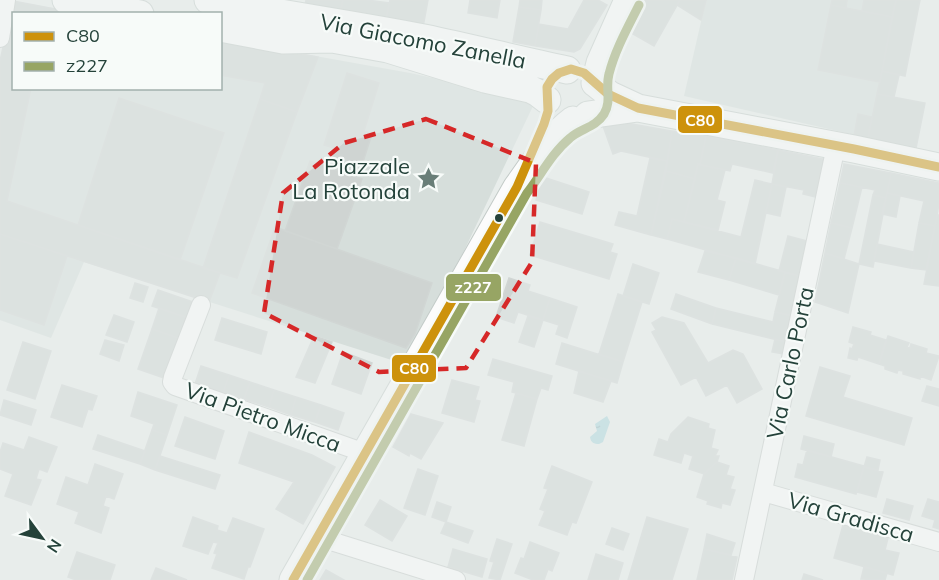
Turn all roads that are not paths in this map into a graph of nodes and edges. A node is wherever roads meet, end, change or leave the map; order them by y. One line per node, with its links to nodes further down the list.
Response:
1 (6, 0): 9 (street)
2 (66, 0): 6 (street)
3 (208, 0): 7 (street, Via Giacomo Zanella)
4 (621, 0): 10 (street)
5 (628, 0): 10 (street)
6 (129, 12)
7 (287, 18): 8 (street, Via Giacomo Zanella); 10 (street, Via Giacomo Zanella); 11 (street, Via Giacomo Zanella)
8 (222, 28)
9 (0, 38)
10 (578, 74): 11 (street); 12 (street); 13 (street)
11 (548, 103): 13 (street); 16 (street)
12 (638, 108): 13 (street); 14 (street)
13 (580, 118): 16 (street)
14 (836, 146): 15 (street); 19 (street, Via Carlo Porta)
15 (939, 167)
16 (517, 188): 18 (street)
17 (201, 305): 18 (street, Via Pietro Micca)
18 (365, 453): 20 (street)
19 (763, 492): 21 (street, Via Gradisca); 24 (street, Via Carlo Porta)
20 (318, 537): 22 (street); 23 (street)
21 (939, 542)
22 (293, 580)
23 (456, 580)
24 (744, 580)

